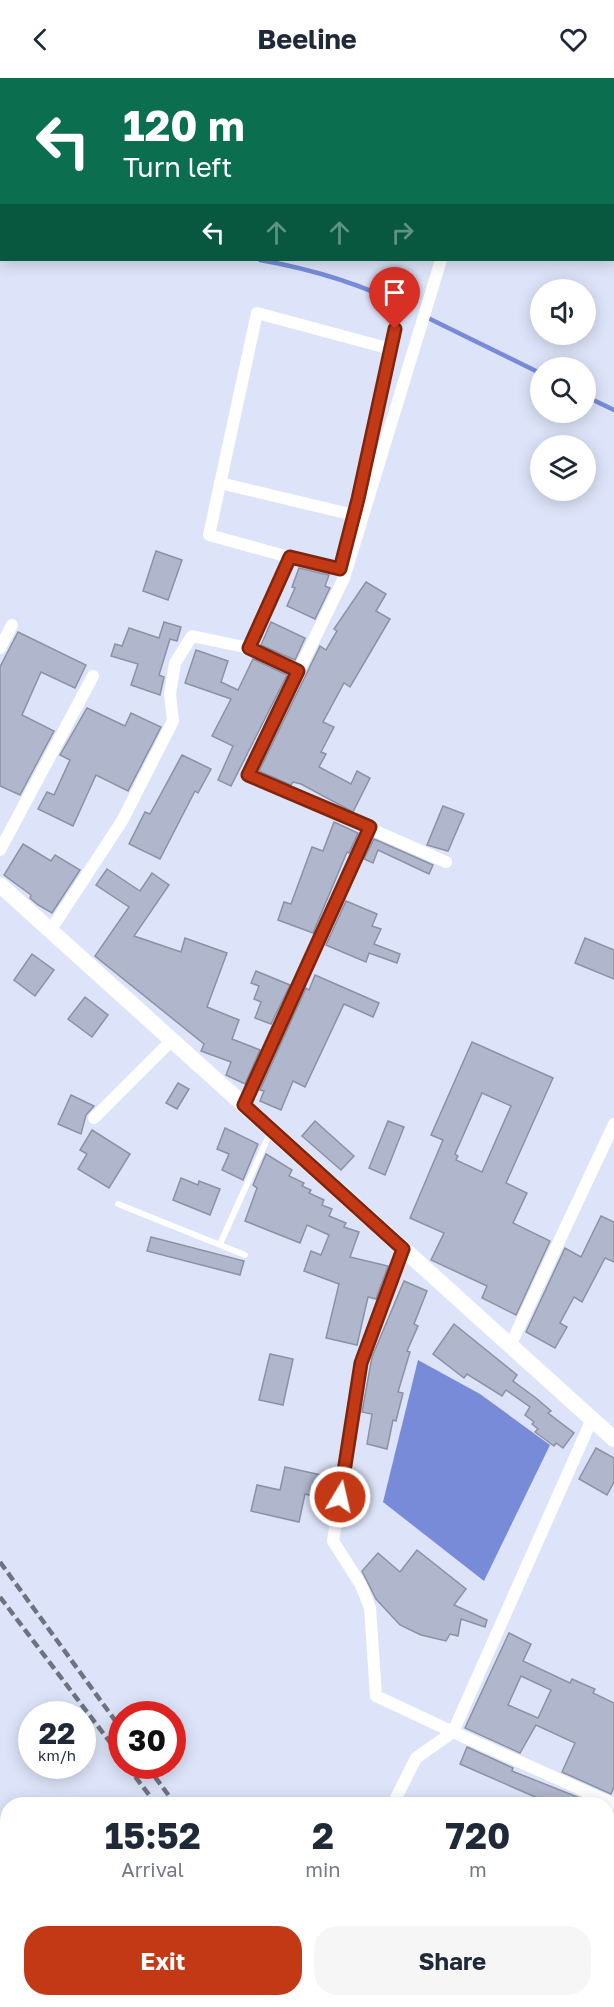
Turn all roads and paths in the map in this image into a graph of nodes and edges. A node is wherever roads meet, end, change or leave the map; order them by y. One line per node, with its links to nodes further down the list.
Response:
1 (441, 261): 10 (street)
2 (395, 329): 3 (street)
3 (391, 350): 4 (street); 5 (street)
4 (220, 483): 5 (street); 6 (street)
5 (354, 515): 6 (street)
6 (290, 557): 9 (street)
7 (12, 625): 8 (street)
8 (0, 648)
9 (249, 648): 10 (street); 16 (street)
10 (298, 671): 12 (street)
11 (93, 676): 13 (street)
12 (370, 827): 14 (street); 18 (street)
13 (0, 850)
14 (446, 862)
15 (0, 885): 16 (main road)
16 (50, 931): 17 (main road)
17 (172, 1040): 18 (main road); 19 (street)
18 (244, 1105): 21 (main road)
19 (94, 1118)
20 (614, 1124): 26 (street)
21 (272, 1130): 23 (lane); 24 (main road)
22 (118, 1204): 23 (lane)
23 (220, 1244): 25 (lane)
24 (403, 1249): 26 (main road); 29 (street)
25 (245, 1255)
26 (510, 1346): 27 (main road)
27 (592, 1419): 28 (main road); 29 (street)
28 (614, 1439)
29 (453, 1732): 30 (street); 31 (street)
30 (396, 1797)
31 (598, 1797)

